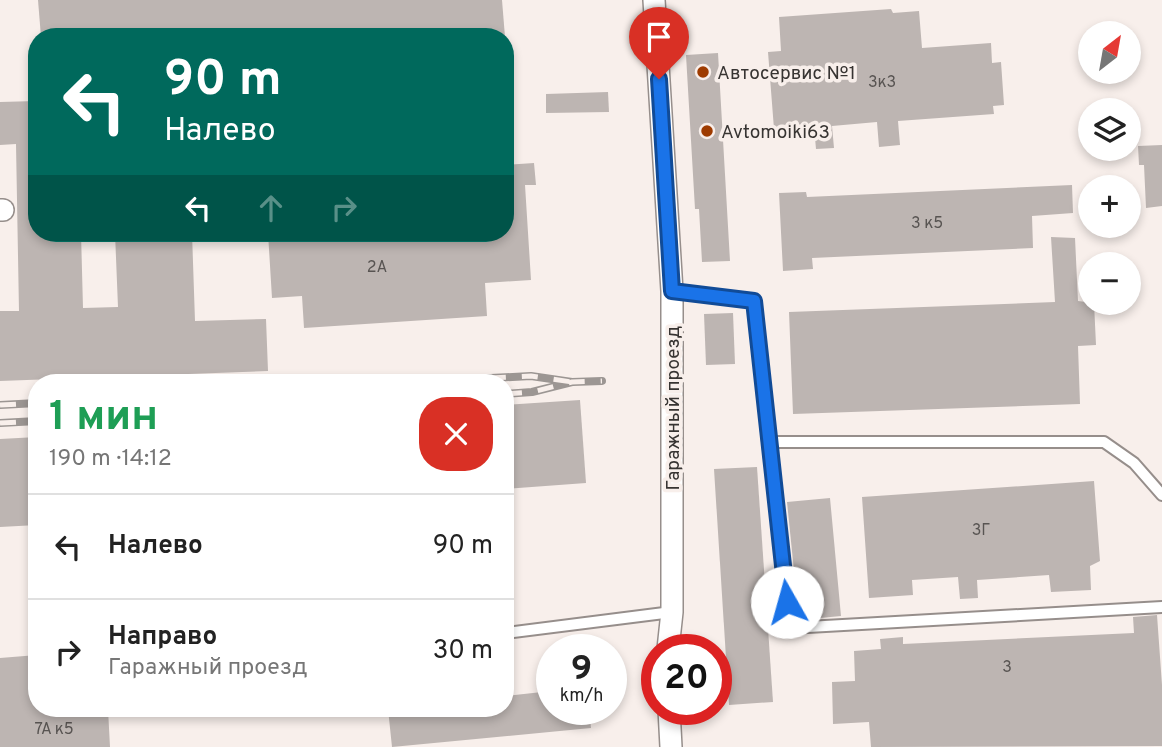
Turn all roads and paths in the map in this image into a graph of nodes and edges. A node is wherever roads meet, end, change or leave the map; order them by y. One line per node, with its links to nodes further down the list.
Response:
1 (653, 0): 2 (street, Гаражный проезд)
2 (672, 291): 3 (lane); 6 (street, Гаражный проезд)
3 (768, 442): 4 (lane); 5 (lane)
4 (1162, 495)
5 (1162, 607)
6 (671, 612): 7 (lane); 8 (street, Гаражный проезд)
7 (514, 632)
8 (669, 634)
9 (670, 725): 10 (street)
10 (671, 747)

